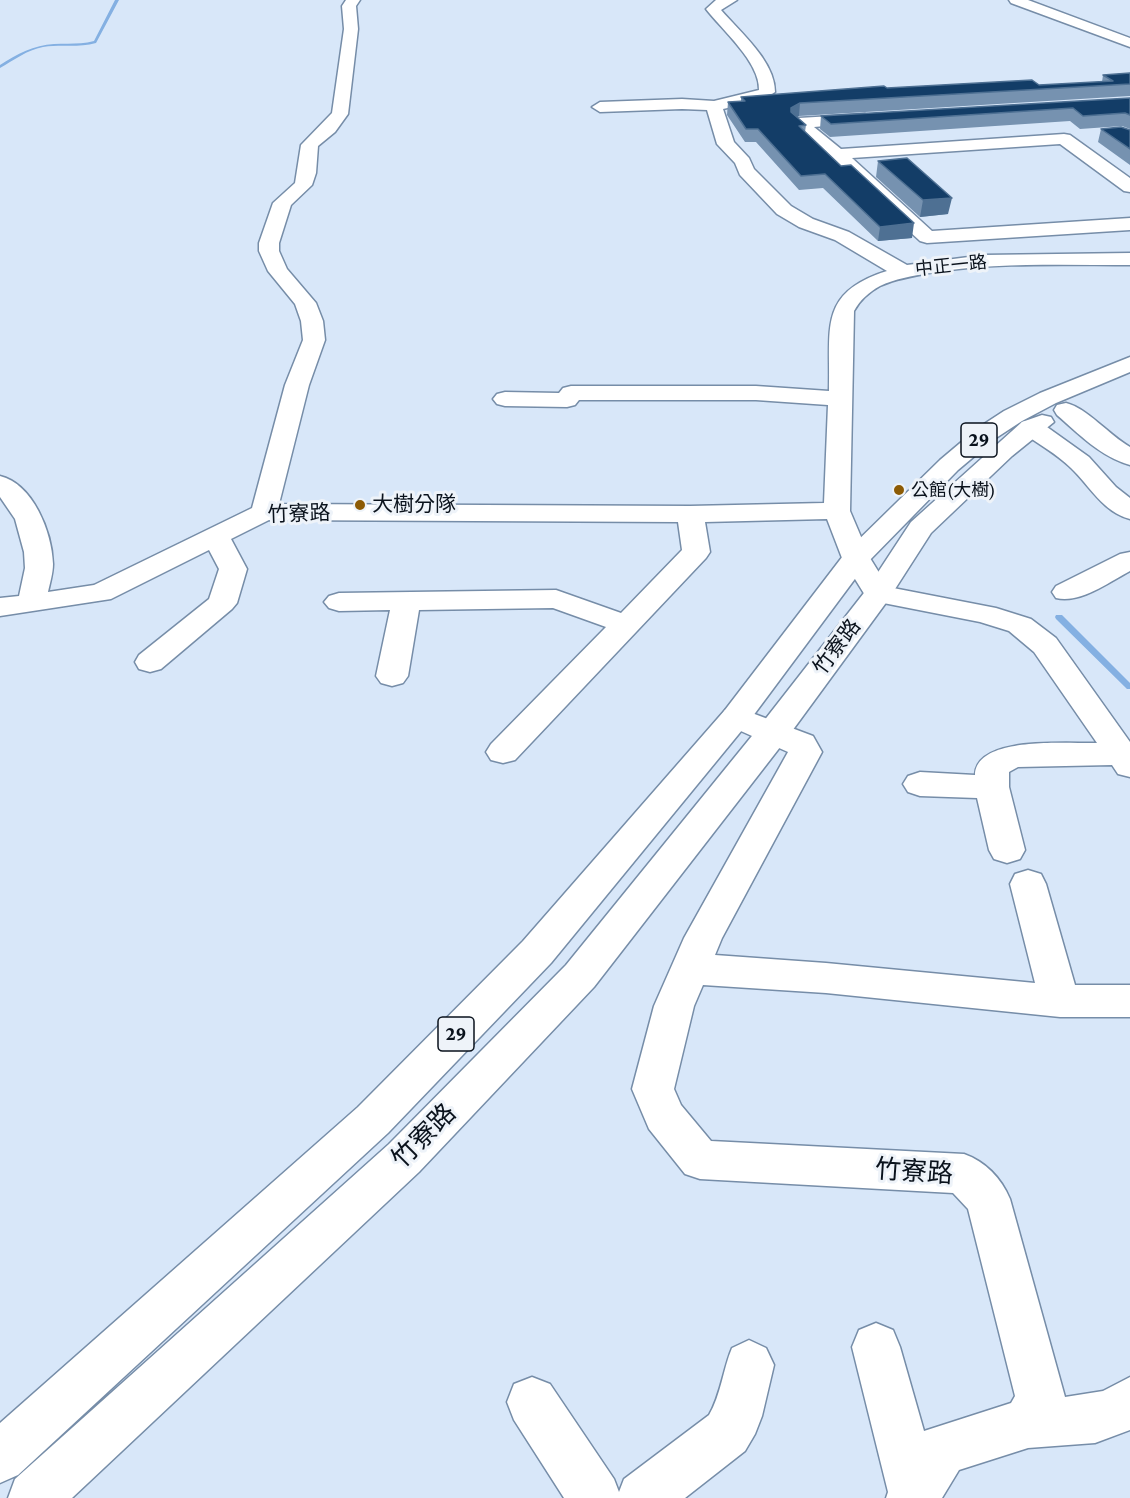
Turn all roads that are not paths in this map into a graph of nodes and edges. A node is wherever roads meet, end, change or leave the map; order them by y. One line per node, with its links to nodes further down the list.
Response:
1 (353, 0): 26 (street)
2 (730, 0): 5 (street)
3 (1016, 0): 4 (street)
4 (1130, 43)
5 (714, 106): 6 (street); 15 (street)
6 (600, 107)
7 (882, 118): 10 (street)
8 (1086, 137): 9 (street)
9 (1064, 139): 10 (street); 11 (street)
10 (837, 154): 13 (street)
11 (1130, 187)
12 (1130, 224): 13 (street)
13 (1082, 227): 14 (street)
14 (1123, 259): 15 (street, 中正一路)
15 (904, 272): 19 (street, 中正一路)
16 (1130, 364): 29 (street, 29)
17 (1130, 382): 20 (street, 29)
18 (505, 399): 19 (street)
19 (841, 399): 24 (street, 中正一路)
20 (1066, 410): 21 (street, 29); 22 (street)
21 (1031, 427): 25 (street); 32 (street, 29)
22 (1130, 457)
23 (0, 484): 33 (street)
24 (837, 511): 27 (street, 竹寮路); 29 (street)
25 (1130, 511)
26 (264, 512): 27 (street, 竹寮路); 28 (street, 竹寮路)
27 (690, 514): 37 (street)
28 (216, 536): 33 (street, 竹寮路); 38 (street)
29 (856, 558): 32 (street); 40 (street, 竹寮路 / 29)
30 (1130, 560): 31 (street)
31 (1066, 592)
32 (878, 594): 41 (street, 竹寮路 / 29); 43 (street)
33 (32, 601): 36 (street, 竹寮路)
34 (406, 601): 35 (street); 37 (street); 39 (street)
35 (339, 602)
36 (0, 607)
37 (627, 626): 42 (street)
38 (150, 662)
39 (392, 676)
40 (736, 717): 41 (street, 竹寮路); 56 (street, 竹寮路 / 29)
41 (772, 734): 48 (street, 竹寮路); 58 (street, 竹寮路 / 29)
42 (503, 752)
43 (1126, 760): 45 (street)
44 (920, 784): 45 (street)
45 (992, 788): 46 (street)
46 (1007, 850)
47 (1028, 884): 49 (street)
48 (690, 969): 49 (street); 55 (street, 竹寮路)
49 (1060, 1001): 50 (street)
50 (1130, 1001)
51 (876, 1347): 57 (street)
52 (749, 1365): 60 (street)
53 (532, 1402): 59 (street)
54 (1130, 1402): 55 (street)
55 (1028, 1422): 57 (street)
56 (0, 1457)
57 (914, 1495)
58 (34, 1498)
59 (595, 1498)
60 (642, 1498)

